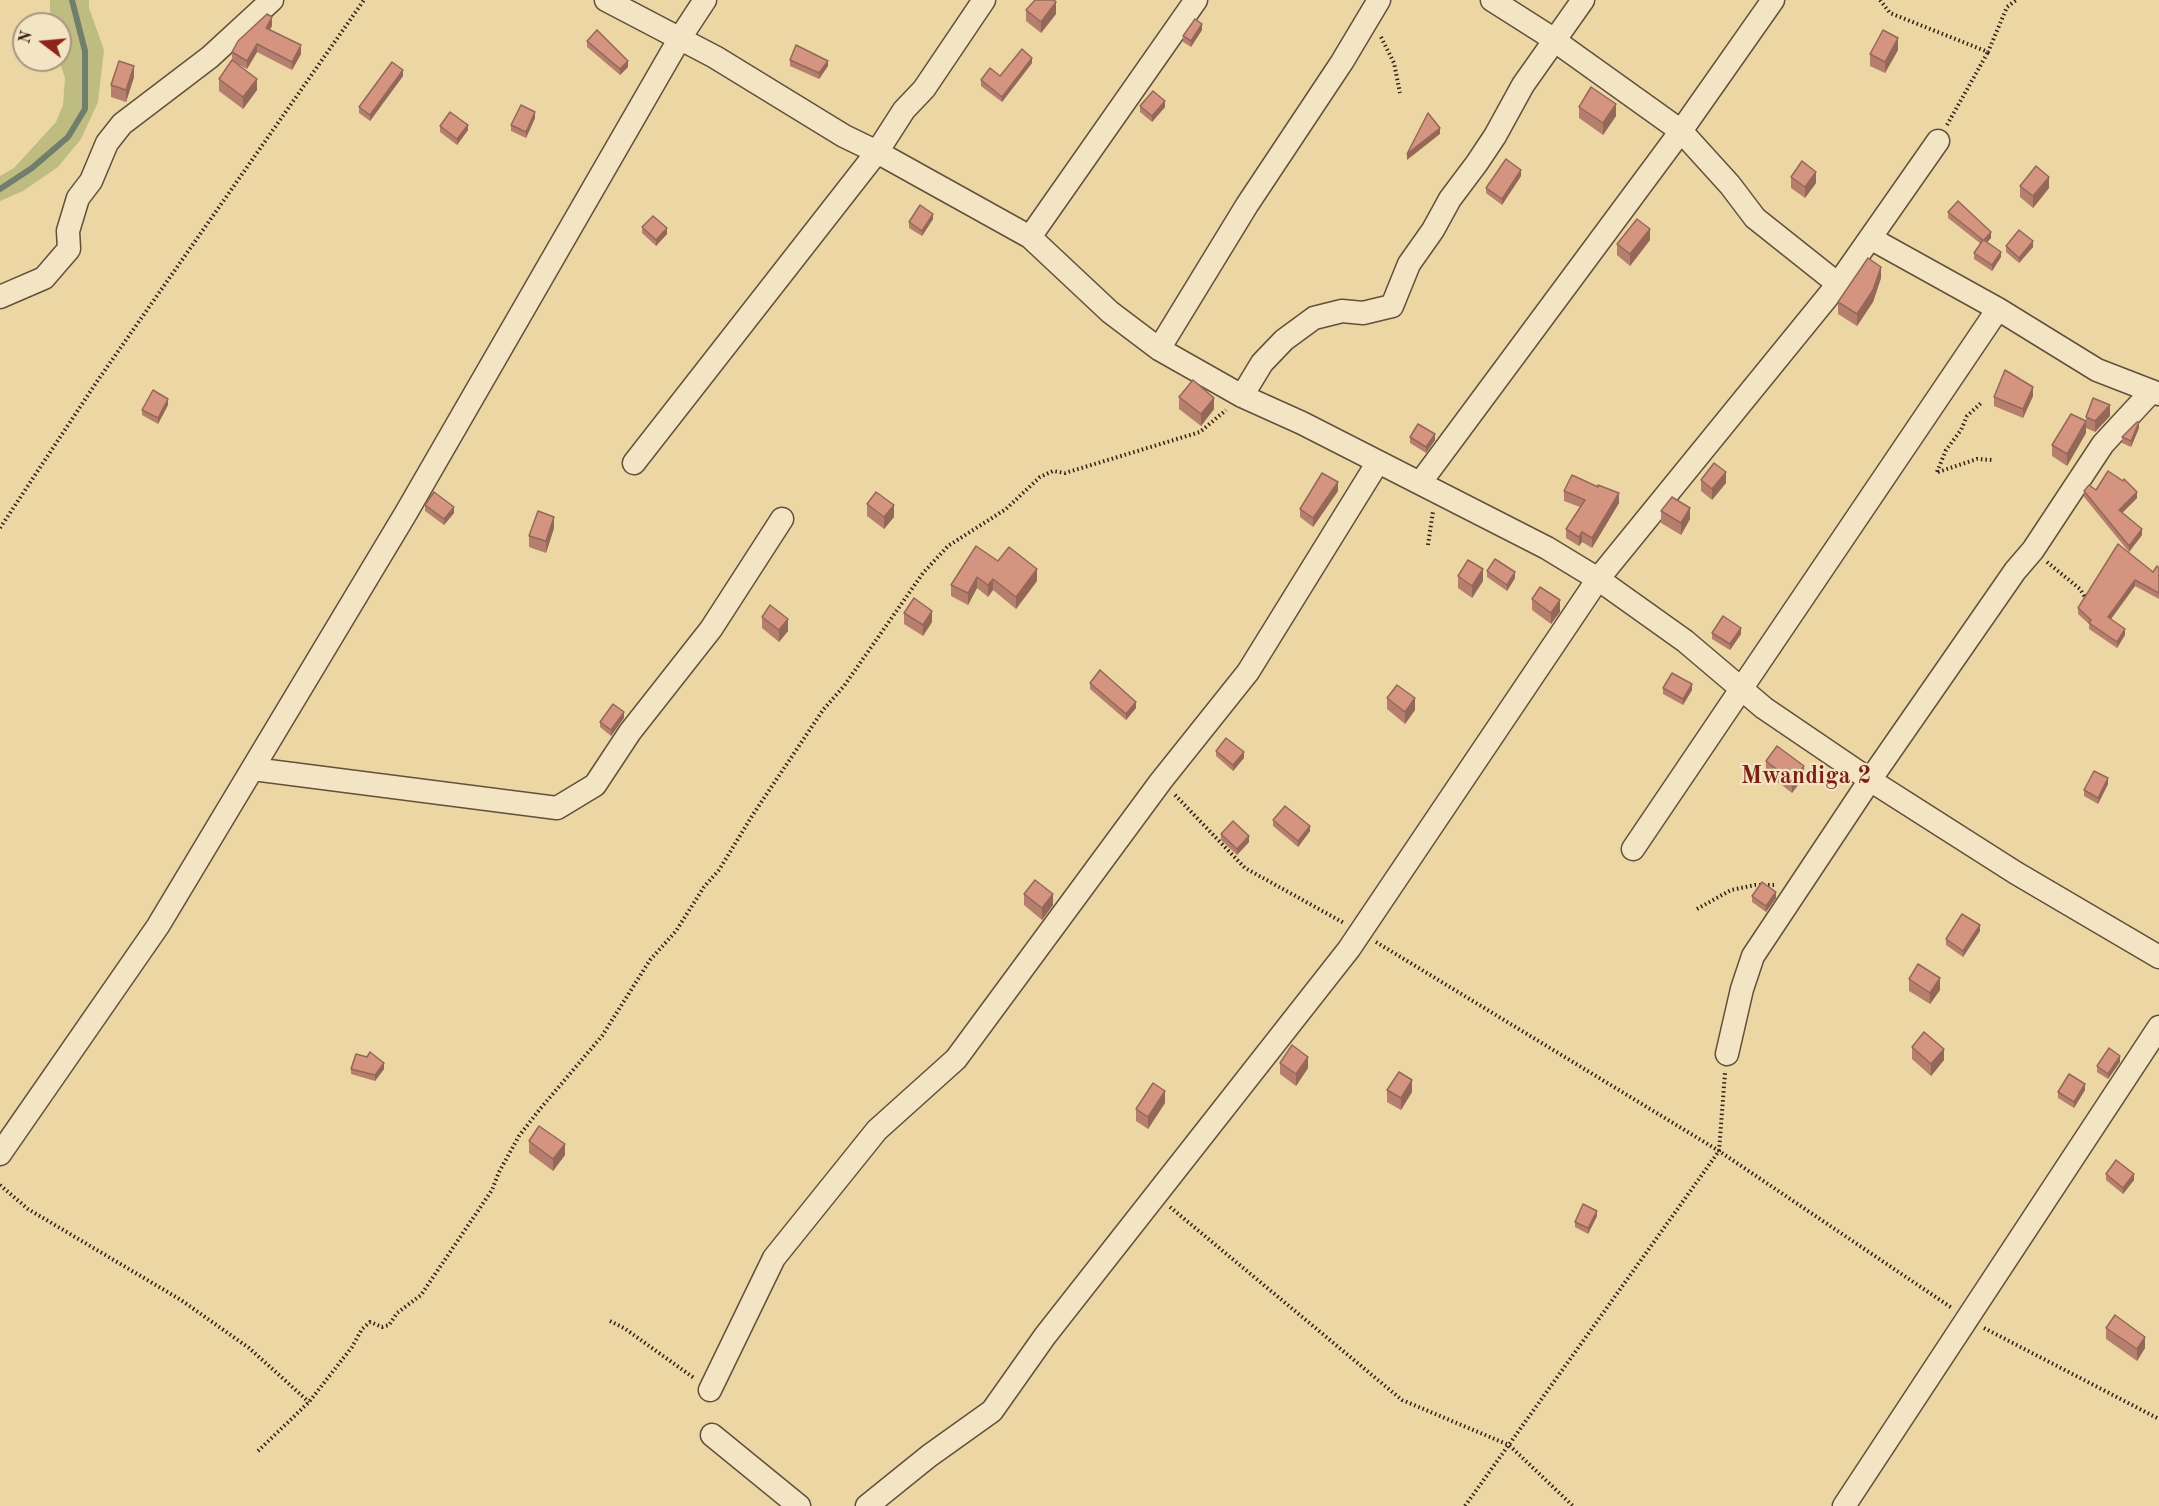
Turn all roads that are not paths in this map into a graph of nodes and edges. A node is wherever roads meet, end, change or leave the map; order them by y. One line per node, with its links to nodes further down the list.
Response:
1 (272, 0): 18 (street)
2 (606, 0): 10 (street)
3 (705, 0): 10 (street)
4 (984, 0): 14 (street)
5 (1196, 0): 15 (street)
6 (1492, 0): 11 (street)
7 (1583, 0): 11 (street)
8 (1773, 0): 12 (street)
9 (1375, 7): 20 (street)
10 (680, 38): 14 (street); 29 (street)
11 (1555, 41): 12 (street); 22 (street)
12 (1681, 131): 17 (street); 25 (street)
13 (1938, 141): 16 (street)
14 (877, 152): 15 (street); 24 (street)
15 (1030, 237): 20 (street)
16 (1870, 238): 17 (street); 19 (street)
17 (1838, 284): 27 (street)
18 (0, 297)
19 (1998, 309): 21 (street); 28 (street)
20 (1159, 349): 22 (street)
21 (2155, 393): 30 (street)
22 (1242, 396): 23 (street)
23 (1378, 462): 25 (street); 36 (street)
24 (634, 464)
25 (1429, 488): 27 (street)
26 (782, 519): 29 (street)
27 (1598, 579): 28 (street); 39 (street)
28 (1742, 688): 30 (street); 31 (street)
29 (253, 769): 35 (street)
30 (1870, 780): 32 (street); 34 (street)
31 (1633, 849)
32 (2159, 957)
33 (2159, 1028): 40 (street)
34 (1726, 1054)
35 (0, 1154)
36 (710, 1390)
37 (712, 1435): 38 (street)
38 (799, 1506)
39 (867, 1506)
40 (1844, 1506)

